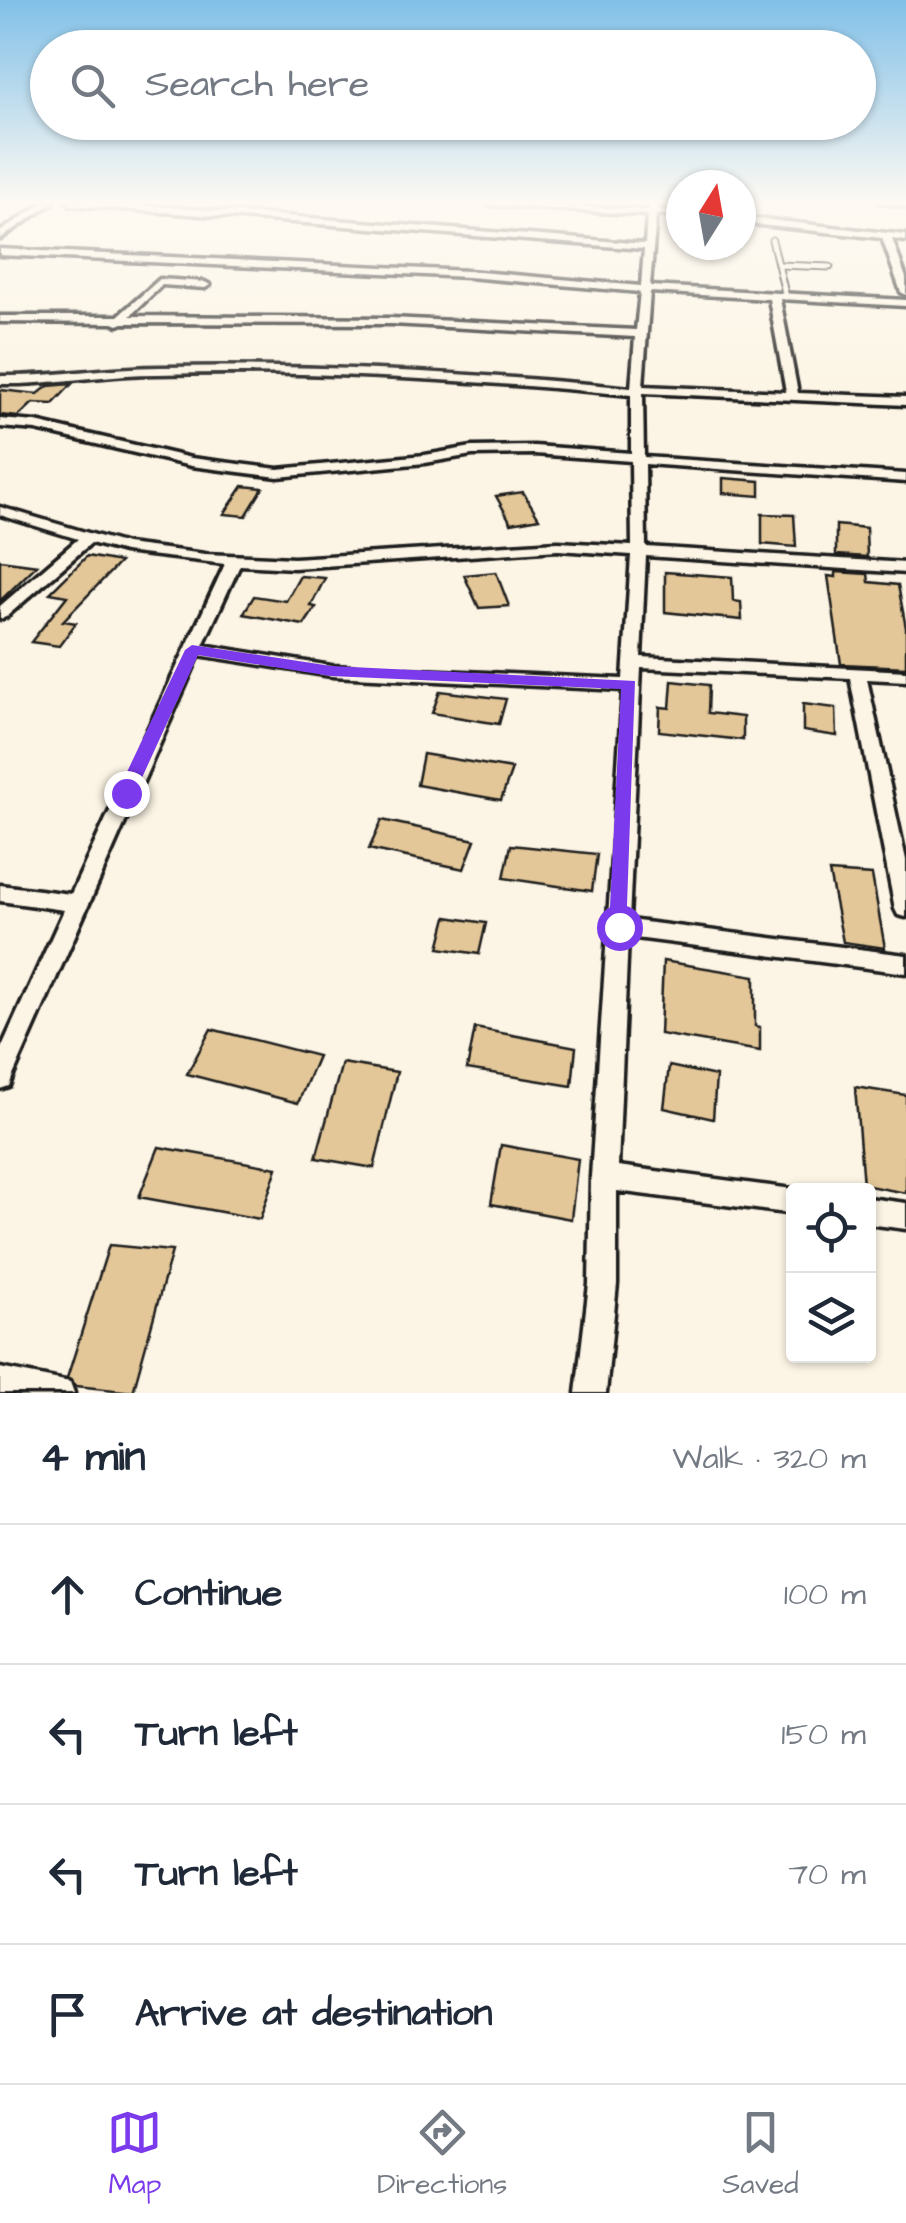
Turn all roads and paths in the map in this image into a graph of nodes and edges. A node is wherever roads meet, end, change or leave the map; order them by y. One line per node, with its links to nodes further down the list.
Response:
1 (319, 267): 8 (street)
2 (648, 267): 8 (street)
3 (780, 267): 10 (lane)
4 (813, 267): 6 (lane)
5 (897, 267): 9 (street)
6 (830, 268)
7 (205, 285): 13 (street)
8 (646, 290): 10 (street); 14 (street)
9 (906, 292)
10 (780, 296): 11 (street); 18 (street)
11 (906, 303)
12 (0, 319): 13 (street)
13 (118, 322): 14 (street)
14 (642, 334): 16 (street)
15 (6, 380): 16 (street); 17 (street)
16 (637, 391): 18 (street); 21 (street)
17 (0, 395)
18 (793, 396): 19 (street)
19 (906, 401)
20 (0, 422): 21 (street)
21 (637, 459): 22 (street); 25 (street)
22 (906, 478)
23 (0, 512): 24 (street)
24 (88, 538): 26 (street); 28 (street)
25 (639, 551): 26 (street); 27 (street); 30 (street)
26 (234, 560): 29 (street)
27 (906, 568)
28 (0, 614)
29 (192, 650): 33 (street); 35 (street)
30 (631, 662): 31 (street); 33 (street)
31 (856, 674): 32 (street); 36 (street)
32 (906, 676)
33 (630, 685): 37 (street)
34 (0, 893): 35 (street)
35 (77, 903): 39 (street)
36 (906, 909)
37 (619, 927): 38 (street); 40 (street)
38 (906, 964)
39 (0, 1078)
40 (604, 1177): 41 (street); 46 (street)
41 (786, 1201)
42 (876, 1212): 43 (street)
43 (906, 1216)
44 (0, 1383): 45 (street)
45 (59, 1393)
46 (591, 1393)

